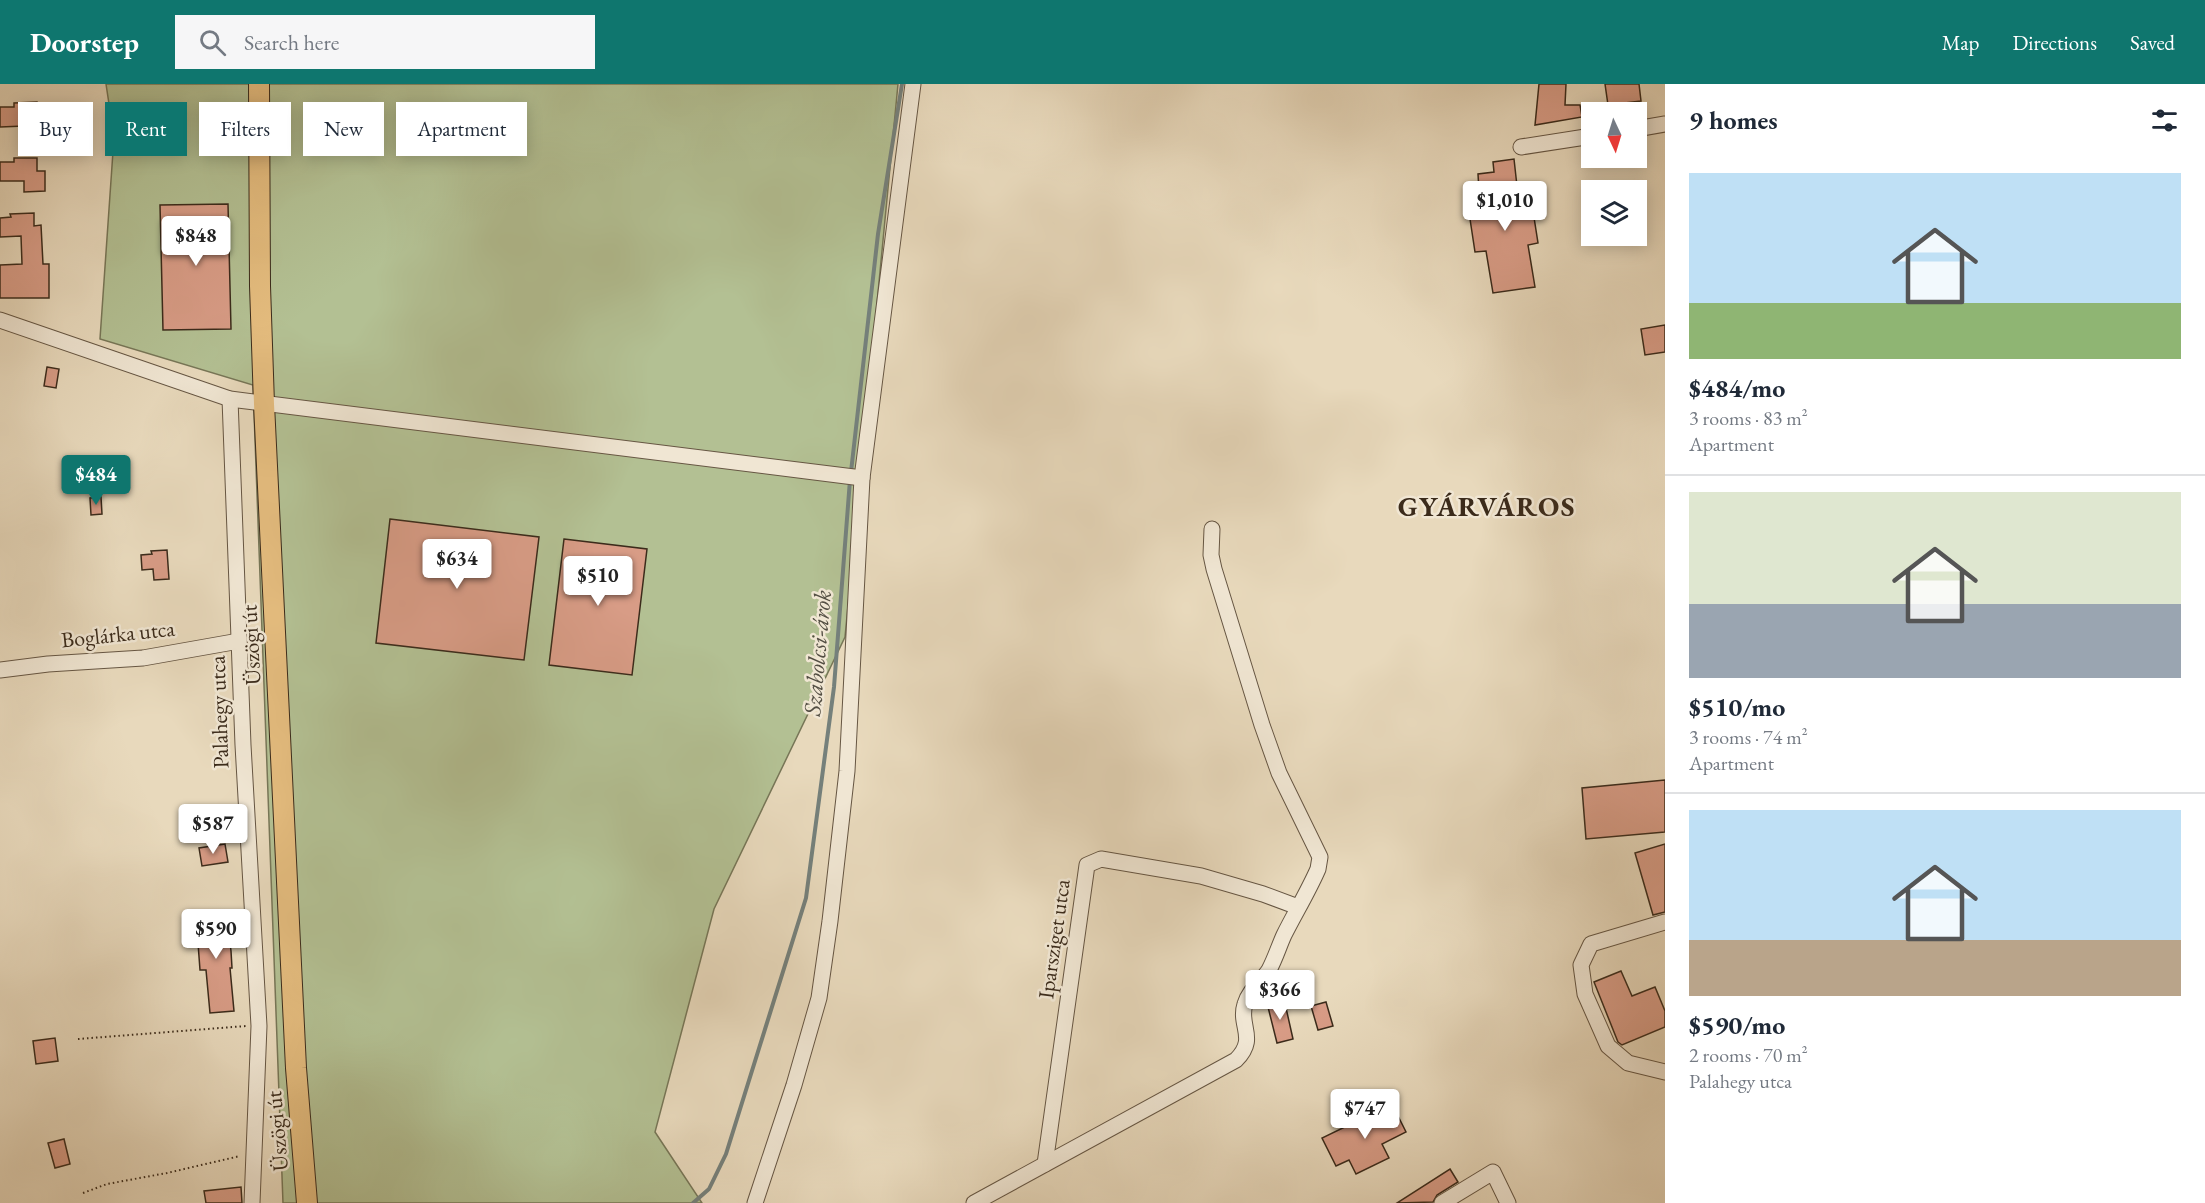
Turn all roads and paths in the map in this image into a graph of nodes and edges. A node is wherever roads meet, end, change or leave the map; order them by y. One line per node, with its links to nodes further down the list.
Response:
1 (259, 84): 9 (main road, Üszögi út)
2 (914, 84): 10 (street)
3 (1665, 124): 4 (street)
4 (1647, 127)
5 (1581, 138): 6 (street)
6 (1521, 147)
7 (0, 320): 8 (street)
8 (230, 399): 9 (street); 12 (street, Palahegy utca)
9 (264, 404): 10 (street); 23 (main road, Üszögi út)
10 (854, 477): 24 (street)
11 (1212, 528): 14 (street)
12 (239, 641): 13 (street, Boglárka utca); 16 (street, Palahegy utca)
13 (0, 670)
14 (1298, 907): 20 (street); 20 (street, Iparsziget utca)
15 (1665, 922): 18 (street)
16 (259, 1026): 17 (path); 19 (street, Palahegy utca)
17 (78, 1039)
18 (1665, 1072)
19 (254, 1152): 21 (path); 22 (street, Palahegy utca)
20 (1045, 1164): 25 (street)
21 (83, 1193)
22 (252, 1203)
23 (307, 1203)
24 (755, 1203)
25 (974, 1203)
26 (1442, 1203): 27 (street)
27 (1508, 1203)

